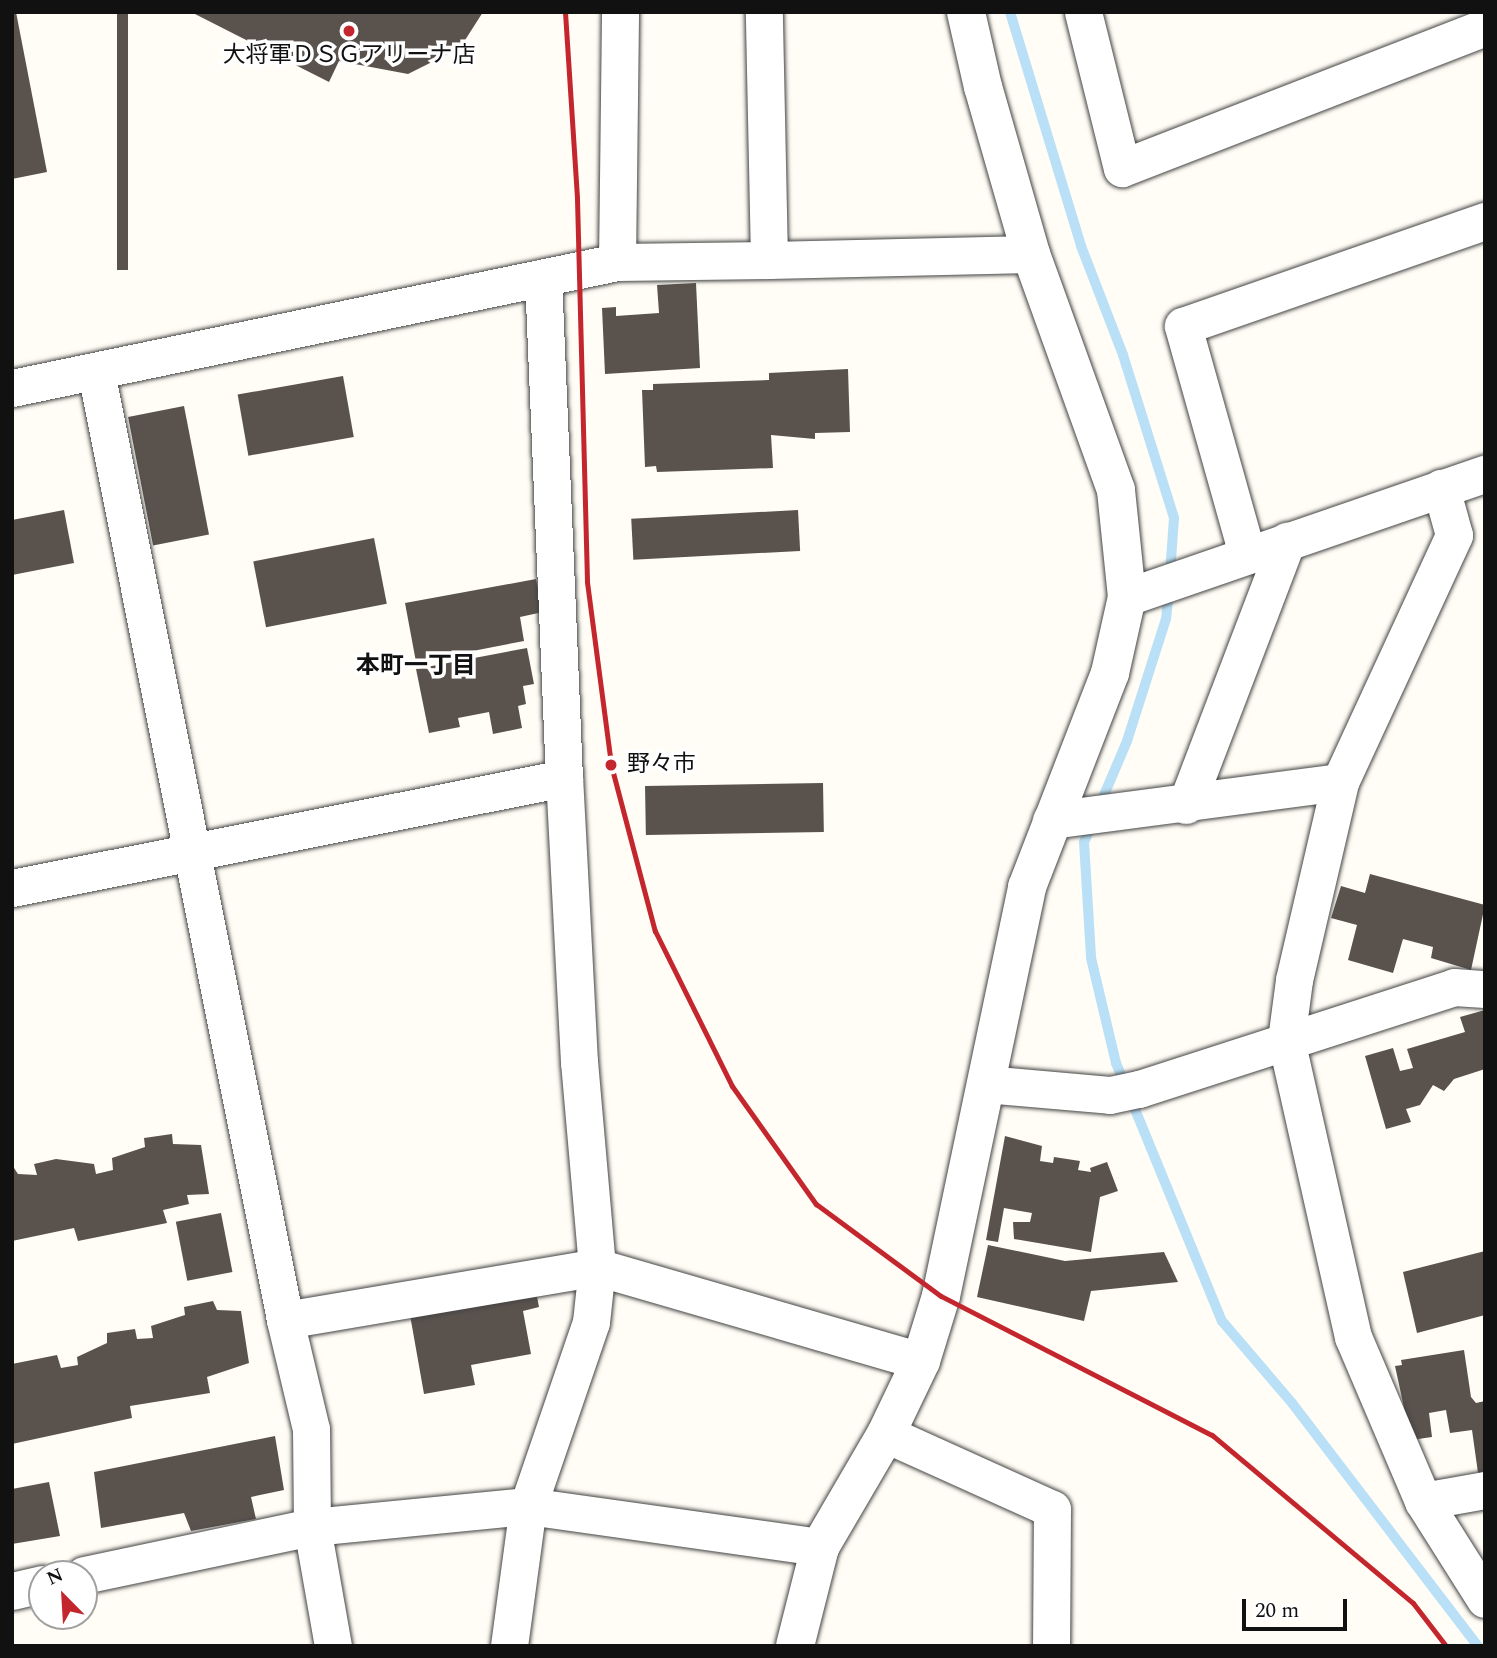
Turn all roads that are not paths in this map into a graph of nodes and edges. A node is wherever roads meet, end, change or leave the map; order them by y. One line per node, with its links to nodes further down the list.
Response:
1 (620, 12): 9 (street)
2 (764, 12): 8 (street)
3 (966, 12): 7 (street)
4 (1083, 12): 5 (street)
5 (1485, 27)
6 (1485, 221): 16 (street)
7 (1031, 254): 8 (street); 17 (street)
8 (769, 260): 9 (street)
9 (617, 262): 10 (street)
10 (543, 276): 11 (street); 18 (street)
11 (96, 372): 12 (street); 22 (street)
12 (12, 388)
13 (1485, 474): 14 (street)
14 (1441, 488): 15 (street); 19 (street)
15 (1287, 541): 16 (street); 20 (street)
16 (1247, 554): 17 (street)
17 (1155, 588): 21 (street)
18 (564, 778): 22 (street); 27 (street)
19 (1340, 782): 20 (street); 25 (street)
20 (1186, 805): 21 (street)
21 (1059, 819): 26 (street)
22 (191, 852): 23 (street); 28 (street)
23 (12, 888)
24 (1485, 989): 25 (street)
25 (1286, 1040): 26 (street); 32 (street)
26 (985, 1084): 29 (street)
27 (597, 1267): 28 (street); 29 (street); 33 (street)
28 (285, 1320): 34 (street)
29 (922, 1361): 30 (street)
30 (886, 1434): 35 (street); 41 (street)
31 (1485, 1490): 32 (street)
32 (1423, 1501): 37 (street)
33 (528, 1506): 34 (street); 35 (street); 39 (street)
34 (312, 1527): 36 (street); 38 (street)
35 (820, 1547): 40 (street)
36 (98, 1572)
37 (1485, 1599)
38 (333, 1646)
39 (509, 1646)
40 (796, 1646)
41 (1051, 1646)

